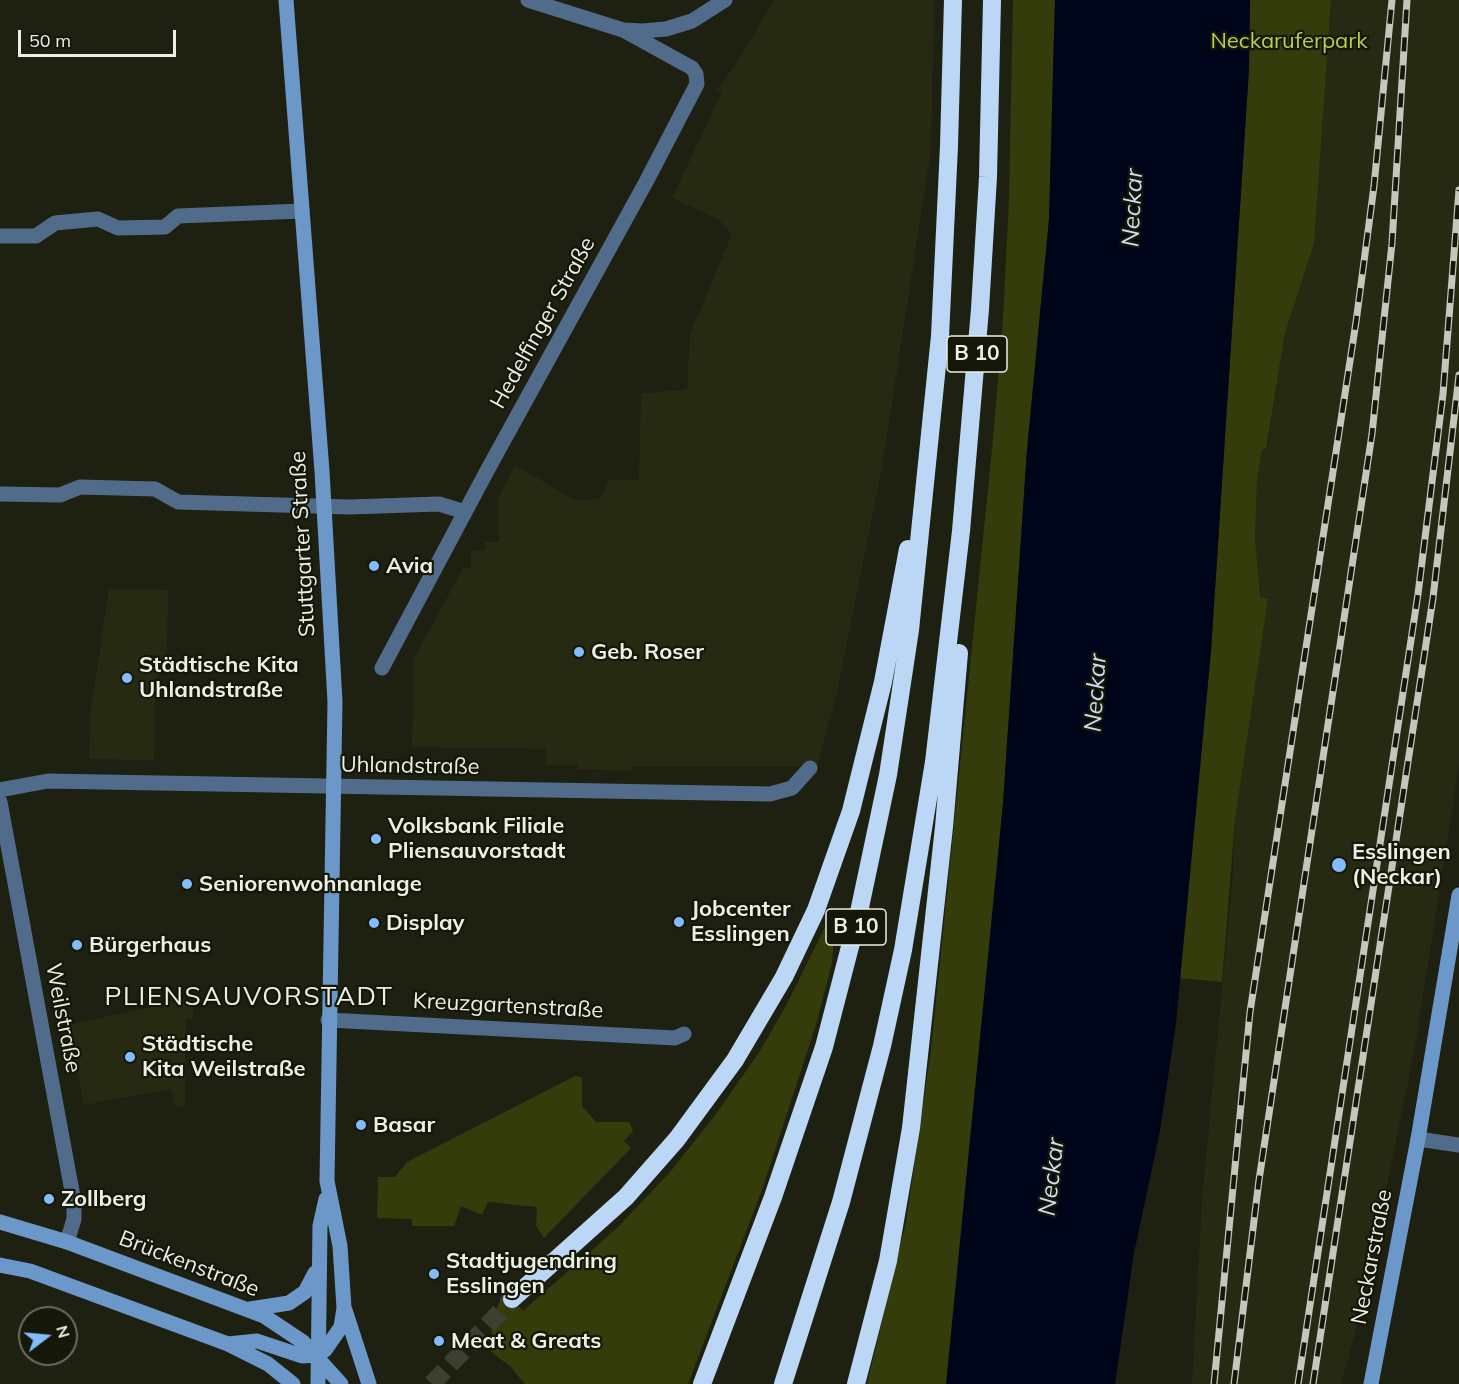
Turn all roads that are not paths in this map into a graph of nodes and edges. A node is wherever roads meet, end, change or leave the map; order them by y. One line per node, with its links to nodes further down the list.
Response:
1 (286, 0): 7 (street, Stuttgarter Straße)
2 (528, 0): 6 (street)
3 (725, 0): 6 (street)
4 (953, 0): 9 (highway, B 10)
5 (992, 0): 13 (highway, B 10)
6 (623, 30): 12 (street, Hedelfinger Straße)
7 (302, 211): 8 (street); 11 (street, Stuttgarter Straße)
8 (0, 236)
9 (930, 451): 29 (highway); 38 (highway, B 10)
10 (0, 494): 11 (street)
11 (323, 506): 12 (street); 16 (street, Stuttgarter Straße)
12 (465, 512): 14 (street, Hedelfinger Straße)
13 (961, 531): 39 (highway, B 10); 40 (highway)
14 (382, 668)
15 (810, 768): 16 (street, Uhlandstraße)
16 (334, 787): 17 (street, Uhlandstraße); 20 (street, Stuttgarter Straße)
17 (0, 790)
18 (0, 802): 26 (street, Weilstraße)
19 (1459, 895): 22 (street, Neckarstraße)
20 (328, 1020): 21 (street, Kreuzgartenstraße); 24 (street, Stuttgarter Straße)
21 (684, 1034)
22 (1418, 1139): 23 (street); 41 (street, Neckarstraße)
23 (1459, 1145)
24 (328, 1194): 28 (street, Stuttgarter Straße); 30 (street, Stuttgarter Straße)
25 (0, 1222): 26 (street, Brückenstraße)
26 (67, 1242): 31 (street, Brückenstraße)
27 (0, 1265): 32 (street)
28 (319, 1265): 31 (street); 33 (street, Stuttgarter Straße)
29 (512, 1299)
30 (344, 1308): 33 (street); 37 (street)
31 (249, 1309): 33 (street, Brückenstraße)
32 (228, 1344): 33 (street); 34 (street)
33 (317, 1355): 35 (street, Stuttgarter Straße); 36 (street, Brückenstraße)
34 (292, 1384)
35 (318, 1384)
36 (341, 1384)
37 (369, 1384)
38 (702, 1384)
39 (783, 1384)
40 (856, 1384)
41 (1371, 1384)

